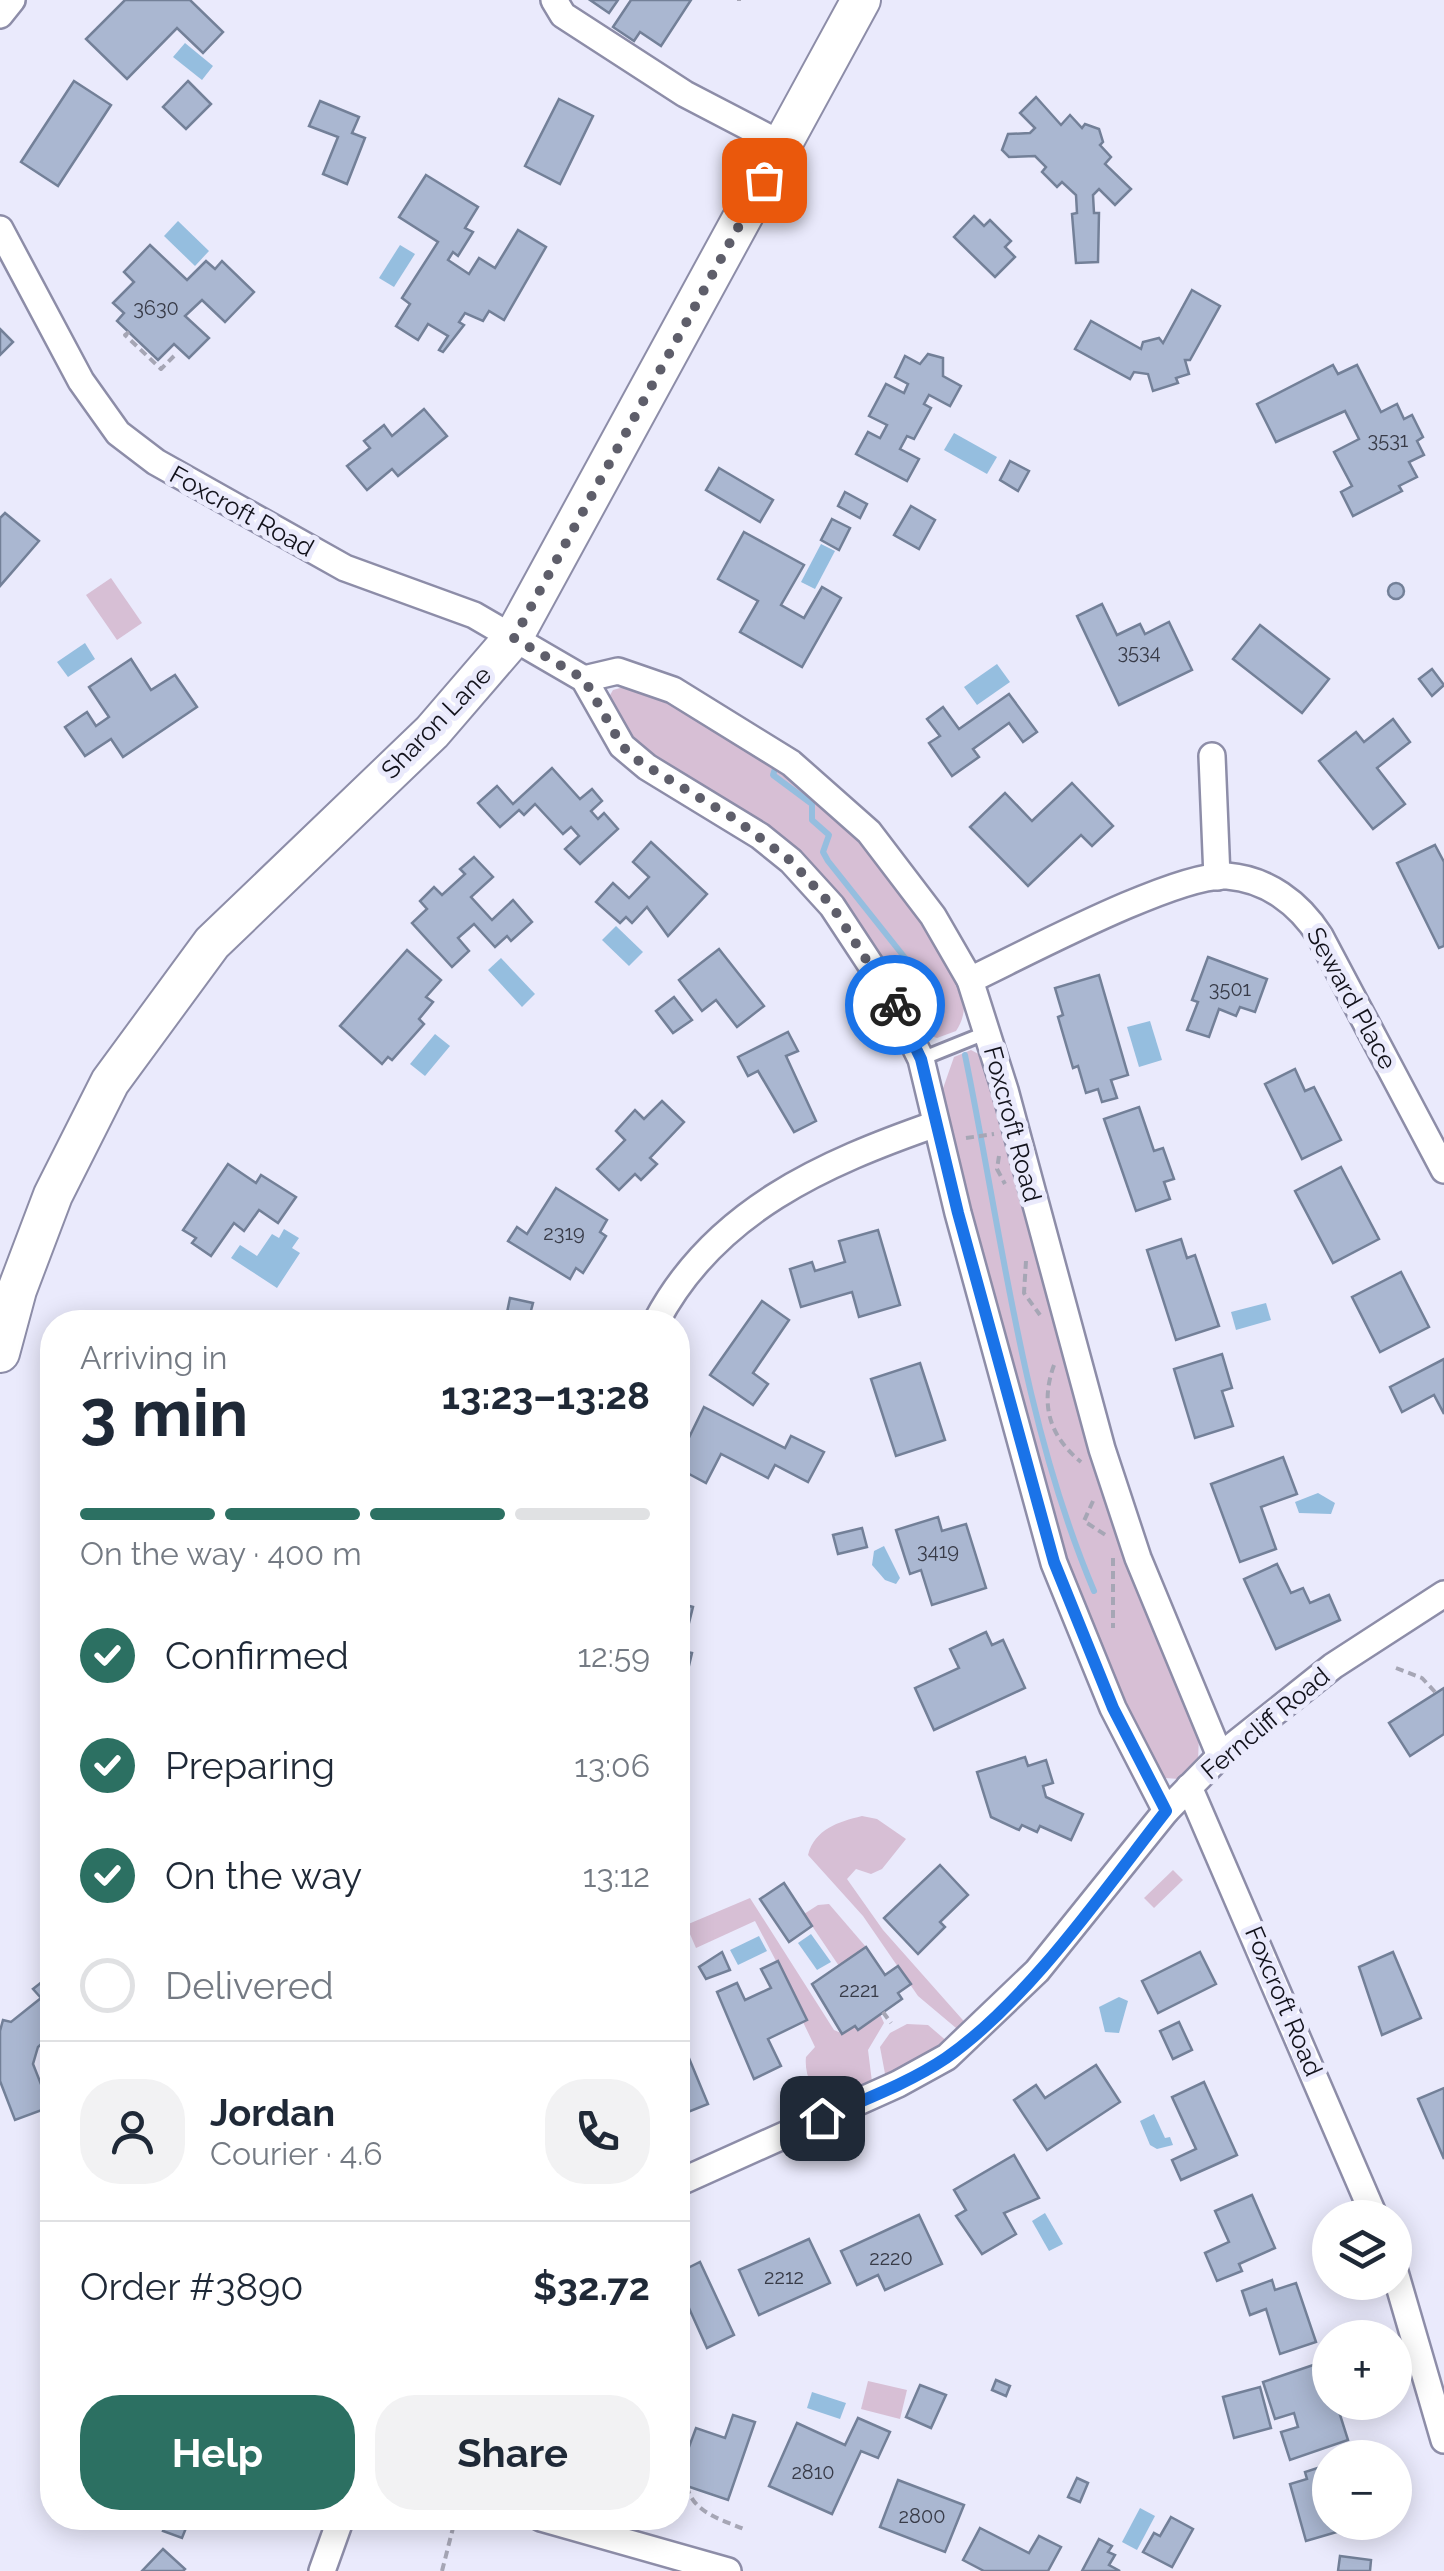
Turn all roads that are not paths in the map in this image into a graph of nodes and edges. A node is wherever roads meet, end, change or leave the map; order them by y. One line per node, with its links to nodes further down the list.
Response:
1 (12, 0): 4 (street)
2 (554, 0): 5 (street)
3 (853, 2): 5 (main road, Sharon Lane)
4 (0, 15)
5 (783, 145): 7 (main road, Sharon Lane)
6 (0, 229): 7 (street, Foxcroft Road)
7 (514, 638): 8 (street, Foxcroft Road); 17 (main road, Sharon Lane)
8 (584, 679): 11 (street, Foxcroft Road); 13 (street)
9 (1212, 756): 10 (street)
10 (1216, 877): 11 (street, Seward Place); 15 (street, Seward Place)
11 (970, 980): 12 (street, Foxcroft Road)
12 (988, 1032): 13 (lane); 19 (street, Foxcroft Road)
13 (921, 1059): 14 (street)
14 (936, 1124): 16 (street); 21 (street)
15 (1444, 1170)
16 (662, 1310)
17 (0, 1353)
18 (1444, 1594): 19 (street, Ferncliff Road)
19 (1220, 1756): 20 (street, Ferncliff Road)
20 (1189, 1787): 21 (street, Ferncliff Road); 23 (street, Foxcroft Road)
21 (1166, 1811): 22 (street, Ferncliff Road)
22 (690, 2178)
23 (1367, 2200)
24 (1403, 2300): 25 (street)
25 (1444, 2440)
26 (337, 2530): 28 (street)
27 (583, 2530): 29 (street)
28 (322, 2571)
29 (728, 2571)

